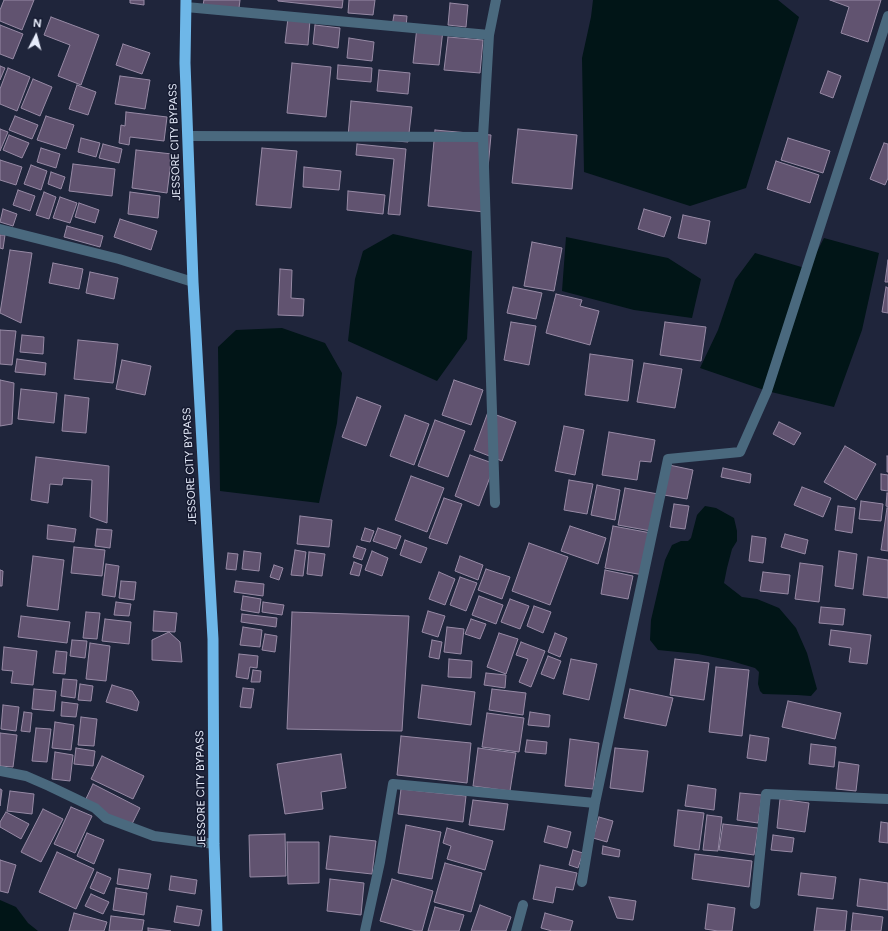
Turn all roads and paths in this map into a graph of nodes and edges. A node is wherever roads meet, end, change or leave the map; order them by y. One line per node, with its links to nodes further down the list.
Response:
1 (496, 0): 4 (street)
2 (186, 4): 4 (street); 5 (highway, JESSORE CITY BYPASS)
3 (888, 16): 12 (street)
4 (490, 35): 6 (street)
5 (188, 136): 6 (street); 8 (highway, JESSORE CITY BYPASS)
6 (483, 137): 9 (street)
7 (0, 229): 8 (street)
8 (193, 282): 13 (highway, JESSORE CITY BYPASS)
9 (495, 503)
10 (0, 771): 13 (street)
11 (888, 799): 15 (street)
12 (595, 802): 14 (street); 18 (street)
13 (214, 844): 17 (highway, JESSORE CITY BYPASS)
14 (582, 882)
15 (755, 904)
16 (523, 905): 19 (street)
17 (217, 931)
18 (365, 931)
19 (516, 931)

